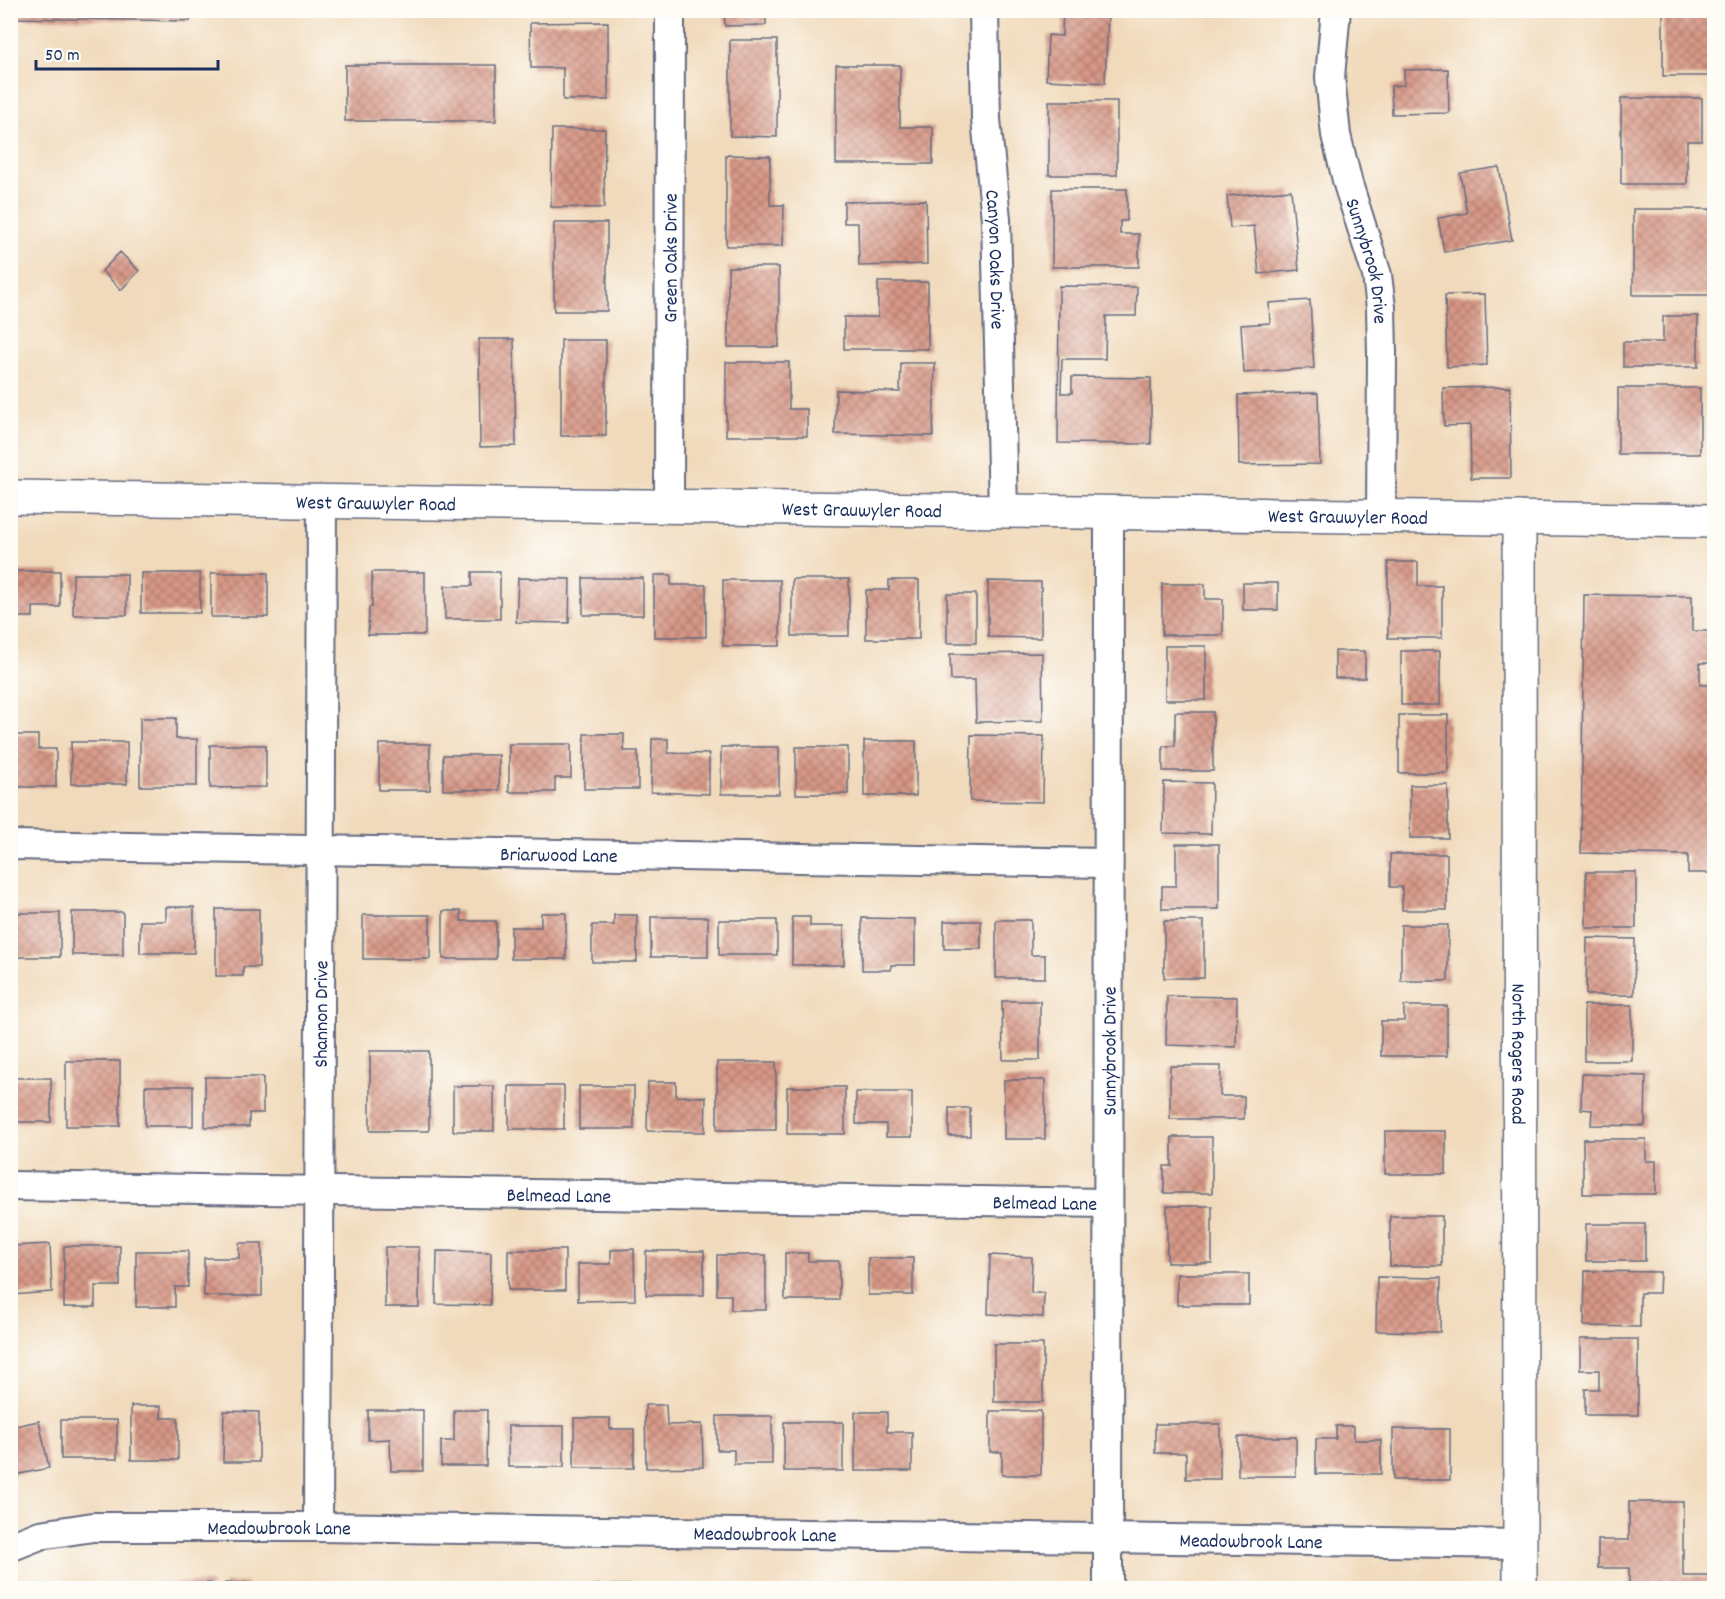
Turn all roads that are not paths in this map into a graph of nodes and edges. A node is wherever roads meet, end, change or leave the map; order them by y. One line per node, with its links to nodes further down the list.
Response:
1 (670, 10): 6 (street, Green Oaks Drive)
2 (984, 10): 7 (street, Canyon Oaks Drive)
3 (1336, 10): 9 (street, Sunnybrook Drive)
4 (10, 497): 5 (main road, West Grauwyler Road)
5 (322, 501): 6 (main road, West Grauwyler Road); 13 (street, Shannon Drive)
6 (669, 506): 7 (main road, West Grauwyler Road)
7 (1003, 511): 8 (main road, West Grauwyler Road)
8 (1109, 513): 9 (main road, West Grauwyler Road); 14 (street, Sunnybrook Drive)
9 (1381, 517): 10 (main road, West Grauwyler Road)
10 (1519, 518): 11 (main road, West Grauwyler Road); 20 (main road, North Rogers Road)
11 (1714, 521)
12 (10, 845): 13 (street, Briarwood Lane)
13 (322, 849): 14 (street, Briarwood Lane); 16 (street, Shannon Drive)
14 (1108, 863): 17 (street, Sunnybrook Drive)
15 (10, 1186): 16 (street, Belmead Lane)
16 (320, 1190): 17 (street, Belmead Lane); 18 (street, Shannon Drive)
17 (1107, 1203): 19 (street, Sunnybrook Drive)
18 (318, 1527): 19 (street, Meadowbrook Lane); 21 (street, Meadowbrook Lane)
19 (1108, 1539): 20 (street, Meadowbrook Lane); 22 (street, Sunnybrook Drive)
20 (1520, 1544): 23 (main road, North Rogers Road)
21 (10, 1547)
22 (1108, 1588)
23 (1520, 1588)

